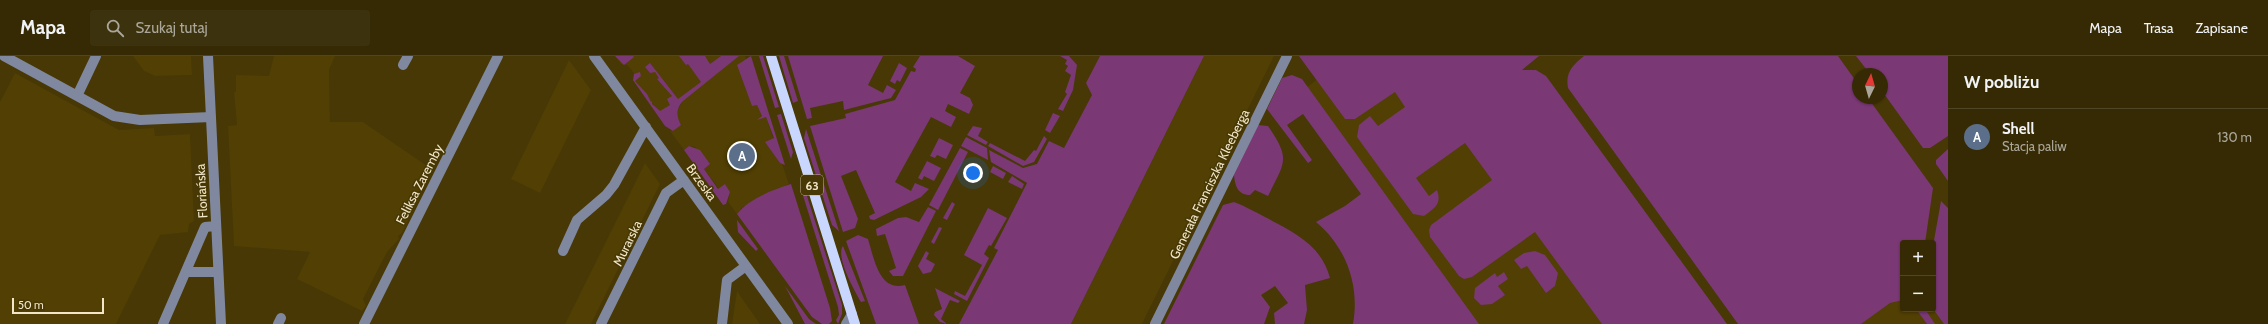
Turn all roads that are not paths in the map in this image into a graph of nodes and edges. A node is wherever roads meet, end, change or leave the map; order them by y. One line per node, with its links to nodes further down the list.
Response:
1 (96, 56): 10 (street)
2 (208, 56): 11 (street, Floriańska)
3 (408, 56): 9 (street)
4 (498, 56): 22 (street, Feliksa Zaremby)
5 (594, 56): 12 (street, Brzeska)
6 (771, 56): 19 (main road, 63)
7 (1287, 56): 28 (street, Generała Franciszka Kleeberga)
8 (3, 59): 10 (street)
9 (403, 65)
10 (77, 96): 11 (street)
11 (211, 117): 14 (street, Floriańska)
12 (646, 127): 13 (street, Brzeska); 15 (street)
13 (684, 180): 16 (street, Brzeska); 23 (street, Murarska)
14 (216, 226): 17 (street); 18 (street, Floriańska)
15 (562, 251)
16 (746, 266): 24 (street); 25 (street, Brzeska)
17 (186, 272): 18 (street); 20 (street)
18 (218, 272): 21 (street, Floriańska)
19 (852, 314): 26 (street); 27 (main road, 63)
20 (163, 324)
21 (221, 324)
22 (364, 324)
23 (601, 324)
24 (722, 324)
25 (788, 324)
26 (846, 324)
27 (855, 324)
28 (1155, 324)

